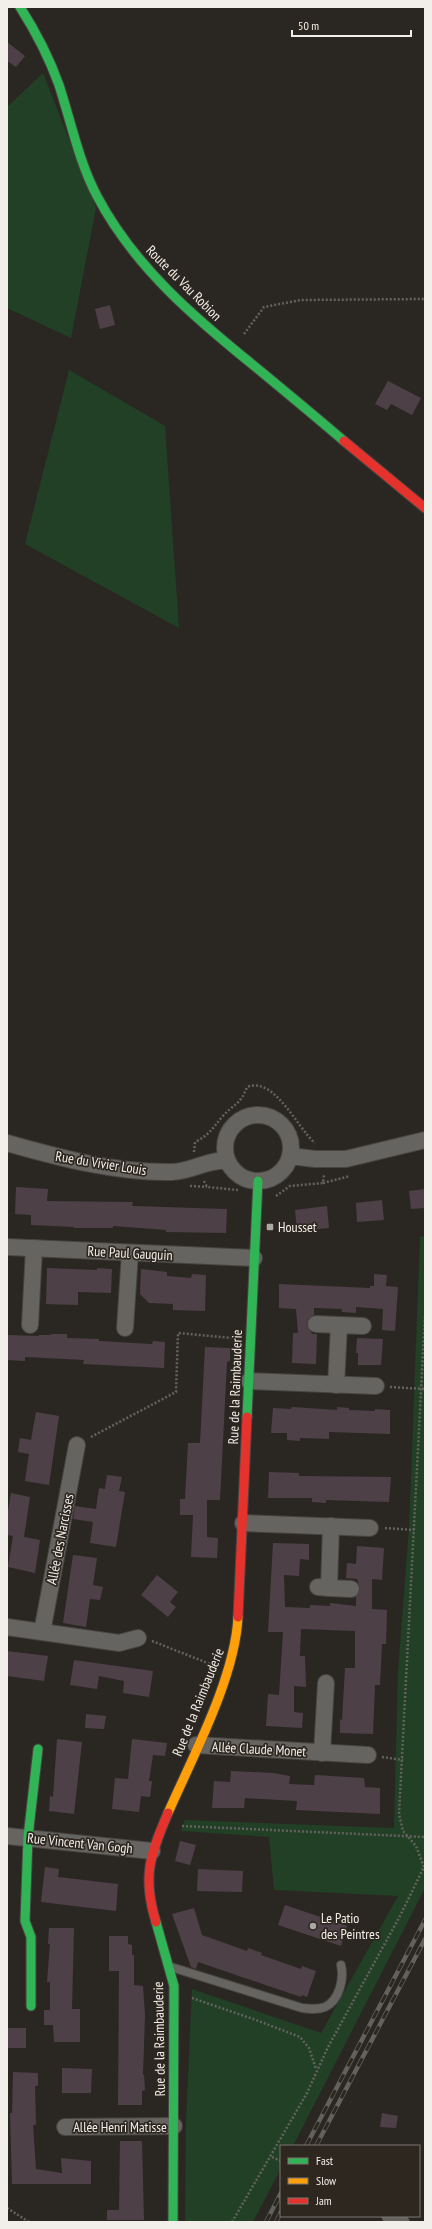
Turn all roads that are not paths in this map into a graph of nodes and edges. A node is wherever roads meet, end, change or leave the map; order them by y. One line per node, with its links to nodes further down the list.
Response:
1 (20, 7): 2 (street, Route du Vau Robion)
2 (425, 508)
3 (425, 1140): 5 (street)
4 (7, 1143): 6 (street, Rue du Vivier Louis)
5 (290, 1156): 6 (street); 7 (street)
6 (227, 1160): 7 (street)
7 (258, 1181): 11 (street, Rue de la Raimbauderie)
8 (7, 1247): 9 (street, Rue Paul Gauguin)
9 (34, 1248): 10 (street, Rue Paul Gauguin); 13 (street)
10 (130, 1253): 11 (street, Rue Paul Gauguin); 16 (street)
11 (254, 1258): 17 (street, Rue de la Raimbauderie)
12 (316, 1324): 14 (street)
13 (30, 1325)
14 (339, 1325): 15 (street); 18 (street)
15 (362, 1326)
16 (125, 1328)
17 (249, 1381): 18 (street); 21 (street, Rue de la Raimbauderie)
18 (336, 1385): 19 (street)
19 (376, 1386)
20 (77, 1445): 26 (street, Allée des Narcisses)
21 (243, 1523): 22 (street); 29 (street, Rue de la Raimbauderie)
22 (331, 1526): 23 (street); 24 (street)
23 (370, 1528)
24 (351, 1588)
25 (7, 1627): 26 (street)
26 (42, 1632): 27 (street)
27 (138, 1638)
28 (326, 1683): 31 (street, Allée Claude Monet)
29 (196, 1745): 31 (street, Allée Claude Monet); 35 (street, Rue de la Raimbauderie)
30 (38, 1749): 34 (street)
31 (322, 1753): 32 (street, Allée Claude Monet)
32 (368, 1756)
33 (7, 1836): 34 (street, Rue Vincent Van Gogh)
34 (28, 1837): 35 (street, Rue Vincent Van Gogh); 38 (street)
35 (152, 1851): 37 (street, Rue de la Raimbauderie)
36 (340, 1965): 37 (lane)
37 (170, 1967): 39 (street, Rue de la Raimbauderie)
38 (31, 2006)
39 (174, 2126): 40 (street, Allée Henri Matisse); 42 (street, Rue de la Raimbauderie)
40 (66, 2127)
41 (392, 2217): 43 (street)
42 (173, 2222)
43 (401, 2222)

